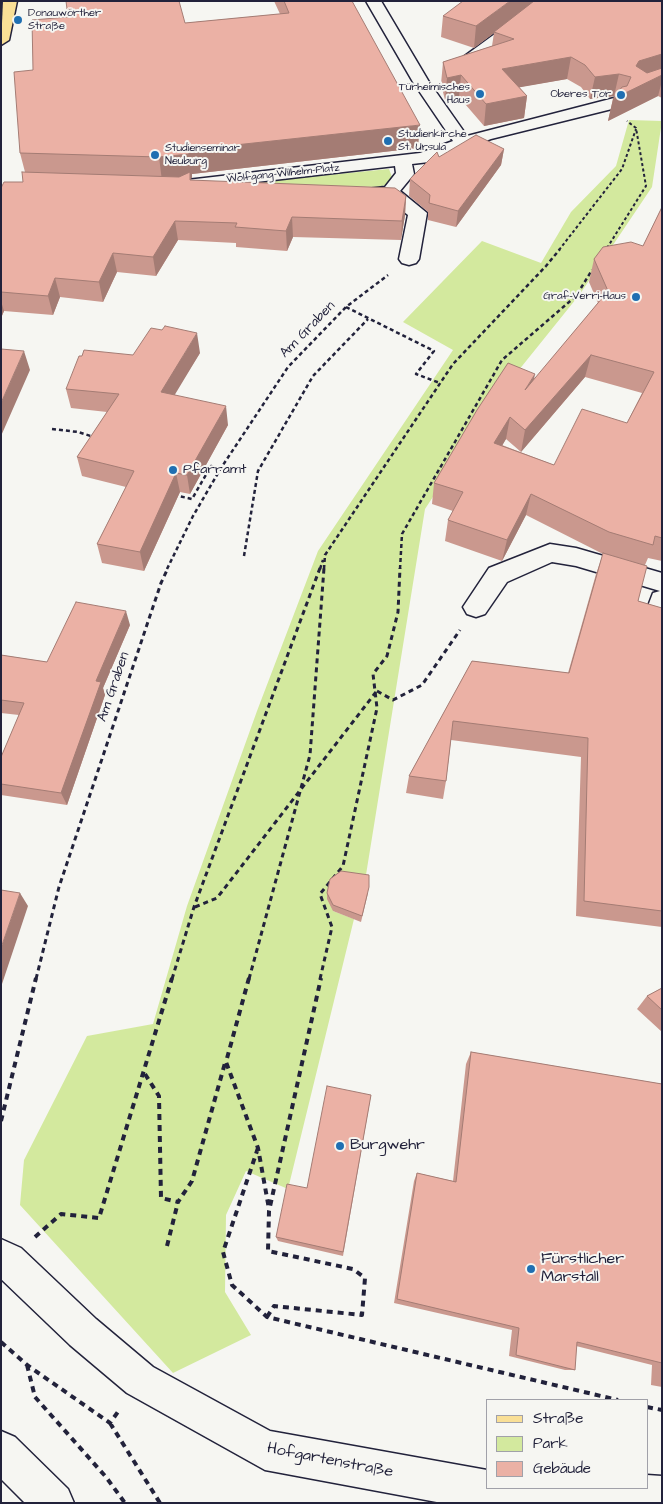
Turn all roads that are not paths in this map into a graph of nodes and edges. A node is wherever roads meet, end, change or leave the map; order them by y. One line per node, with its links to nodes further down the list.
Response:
1 (10, 1): 4 (main road)
2 (373, 1): 5 (street)
3 (550, 1): 5 (street)
4 (1, 40)
5 (433, 80): 7 (street)
6 (614, 104): 7 (street, Wolfgang-Wilhelm-Platz)
7 (463, 143): 8 (street, Wolfgang-Wilhelm-Platz)
8 (403, 161): 9 (street); 10 (street, Wolfgang-Wilhelm-Platz)
9 (390, 192): 11 (street); 12 (street)
10 (271, 193)
11 (340, 196)
12 (409, 259)
13 (662, 582): 15 (street)
14 (662, 600): 16 (street)
15 (476, 607)
16 (662, 615)
17 (5, 1259): 19 (street, Hofgartenstraße)
18 (1, 1451): 20 (street)
19 (662, 1496)
20 (54, 1503)

